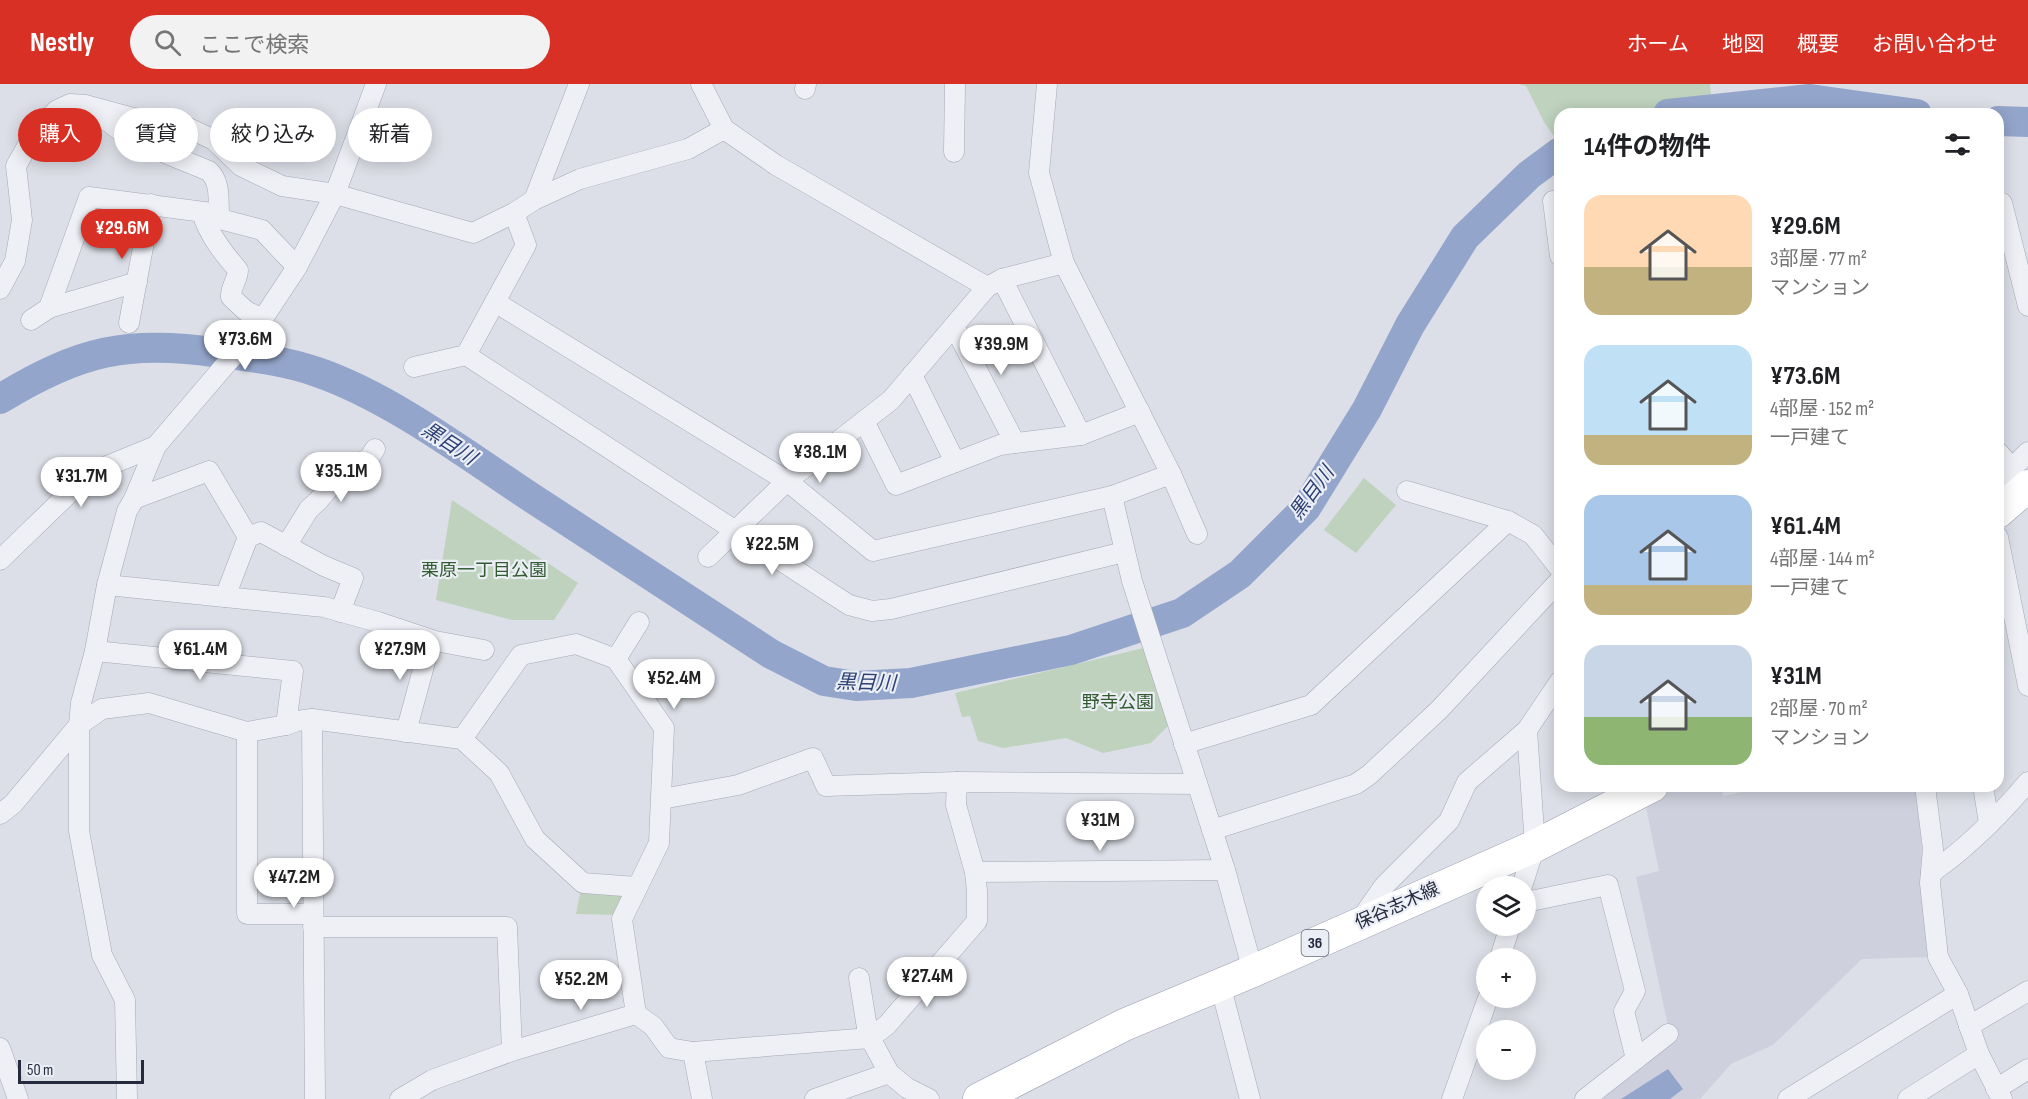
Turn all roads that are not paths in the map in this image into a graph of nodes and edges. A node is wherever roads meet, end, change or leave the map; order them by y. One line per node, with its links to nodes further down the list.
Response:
1 (376, 84): 10 (street)
2 (579, 84): 11 (street)
3 (701, 84): 7 (street)
4 (955, 84): 8 (street)
5 (1047, 84): 18 (street)
6 (105, 111): 9 (street); 10 (street); 16 (street)
7 (724, 129): 11 (street); 21 (street)
8 (954, 152)
9 (8, 163): 22 (street)
10 (335, 194): 15 (street); 19 (street)
11 (534, 200): 15 (street)
12 (1553, 201): 14 (street)
13 (151, 204): 16 (street); 20 (street); 25 (street)
14 (1554, 209)
15 (514, 213): 23 (street)
16 (211, 214): 19 (street); 28 (street)
17 (2004, 214): 24 (street)
18 (1064, 263): 21 (street); 33 (street)
19 (297, 267): 28 (street)
20 (137, 282): 25 (street); 27 (street)
21 (995, 283): 29 (street); 35 (street)
22 (0, 289)
23 (495, 302): 30 (street); 43 (street)
24 (2028, 306)
25 (49, 308): 26 (street)
26 (31, 320)
27 (129, 323)
28 (260, 324): 37 (street)
29 (954, 326): 32 (street); 36 (street)
30 (466, 355): 31 (street); 49 (street)
31 (414, 367)
32 (912, 375): 34 (street); 40 (street)
33 (1140, 412): 35 (street); 42 (street)
34 (864, 421): 40 (street); 43 (street)
35 (1082, 435): 36 (street)
36 (1015, 443): 40 (street)
37 (156, 446): 47 (street); 55 (street)
38 (375, 449): 52 (street)
39 (2028, 452): 44 (street)
40 (955, 462)
41 (2004, 466): 44 (street)
42 (1171, 474): 46 (street); 50 (street)
43 (787, 481): 46 (street); 49 (street)
44 (2014, 490)
45 (1407, 492): 48 (street)
46 (1112, 496): 53 (street)
47 (134, 499): 51 (street); 58 (street)
48 (1508, 521): 56 (street); 76 (street)
49 (736, 530): 53 (street); 54 (street)
50 (1197, 534)
51 (248, 537): 52 (street); 60 (street)
52 (286, 546): 61 (street)
53 (1124, 552): 76 (street)
54 (708, 557)
55 (0, 560)
56 (1554, 561)
57 (2004, 567): 67 (street)
58 (107, 585): 60 (street); 65 (street)
59 (1554, 586): 86 (street)
60 (225, 597): 61 (street)
61 (340, 612): 63 (street)
62 (639, 622): 66 (street)
63 (431, 640): 64 (street); 74 (street)
64 (484, 650)
65 (95, 651): 70 (street); 71 (street)
66 (616, 659): 75 (street); 83 (street)
67 (2028, 686)
68 (1554, 690): 72 (street)
69 (312, 719): 71 (street); 74 (street); 94 (street)
70 (79, 725): 73 (street); 84 (street); 116 (street)
71 (286, 725): 73 (street)
72 (1527, 730): 87 (street); 95 (street)
73 (247, 732): 94 (street)
74 (406, 732): 75 (street)
75 (462, 740): 92 (street)
76 (1184, 744): 79 (street)
77 (957, 782): 79 (street); 83 (street); 89 (street)
78 (2028, 782): 85 (street)
79 (1197, 784): 86 (street)
80 (1640, 792): 87 (main road, 保谷志木線 / 36)
81 (1926, 792): 90 (street)
82 (1984, 792): 85 (street)
83 (662, 799): 92 (street)
84 (0, 814)
85 (1989, 823): 90 (street)
86 (1212, 830): 88 (street)
87 (1534, 846): 91 (street); 95 (main road, 保谷志木線 / 36)
88 (1225, 870): 89 (street); 96 (street)
89 (975, 872): 105 (street)
90 (1931, 873): 100 (street)
91 (1525, 876)
92 (637, 887): 102 (street)
93 (1536, 900): 110 (street)
94 (313, 921): 107 (street); 117 (street)
95 (1358, 924): 96 (main road, 保谷志木線 / 36)
96 (1253, 971): 98 (main road, 保谷志木線 / 36)
97 (859, 978): 105 (street)
98 (1220, 984): 114 (main road, 保谷志木線 / 36); 122 (street)
99 (2028, 990): 103 (street)
100 (1959, 994): 103 (street); 125 (street)
101 (1484, 1008): 123 (street)
102 (636, 1014): 107 (street); 108 (street)
103 (1969, 1026): 109 (street)
104 (1668, 1034): 110 (street)
105 (870, 1038): 108 (street); 112 (street)
106 (0, 1048): 115 (street)
107 (512, 1051): 118 (street)
108 (693, 1052): 119 (street)
109 (1979, 1054): 113 (street); 126 (street)
110 (1636, 1059): 124 (street)
111 (2028, 1070): 113 (street)
112 (889, 1073): 120 (street); 121 (street)
113 (1999, 1094)
114 (990, 1096)
115 (18, 1099)
116 (127, 1099)
117 (315, 1099)
118 (400, 1099)
119 (702, 1099)
120 (815, 1099)
121 (929, 1099)
122 (1250, 1099)
123 (1452, 1099)
124 (1585, 1099)
125 (1788, 1099)
126 (1908, 1099)

